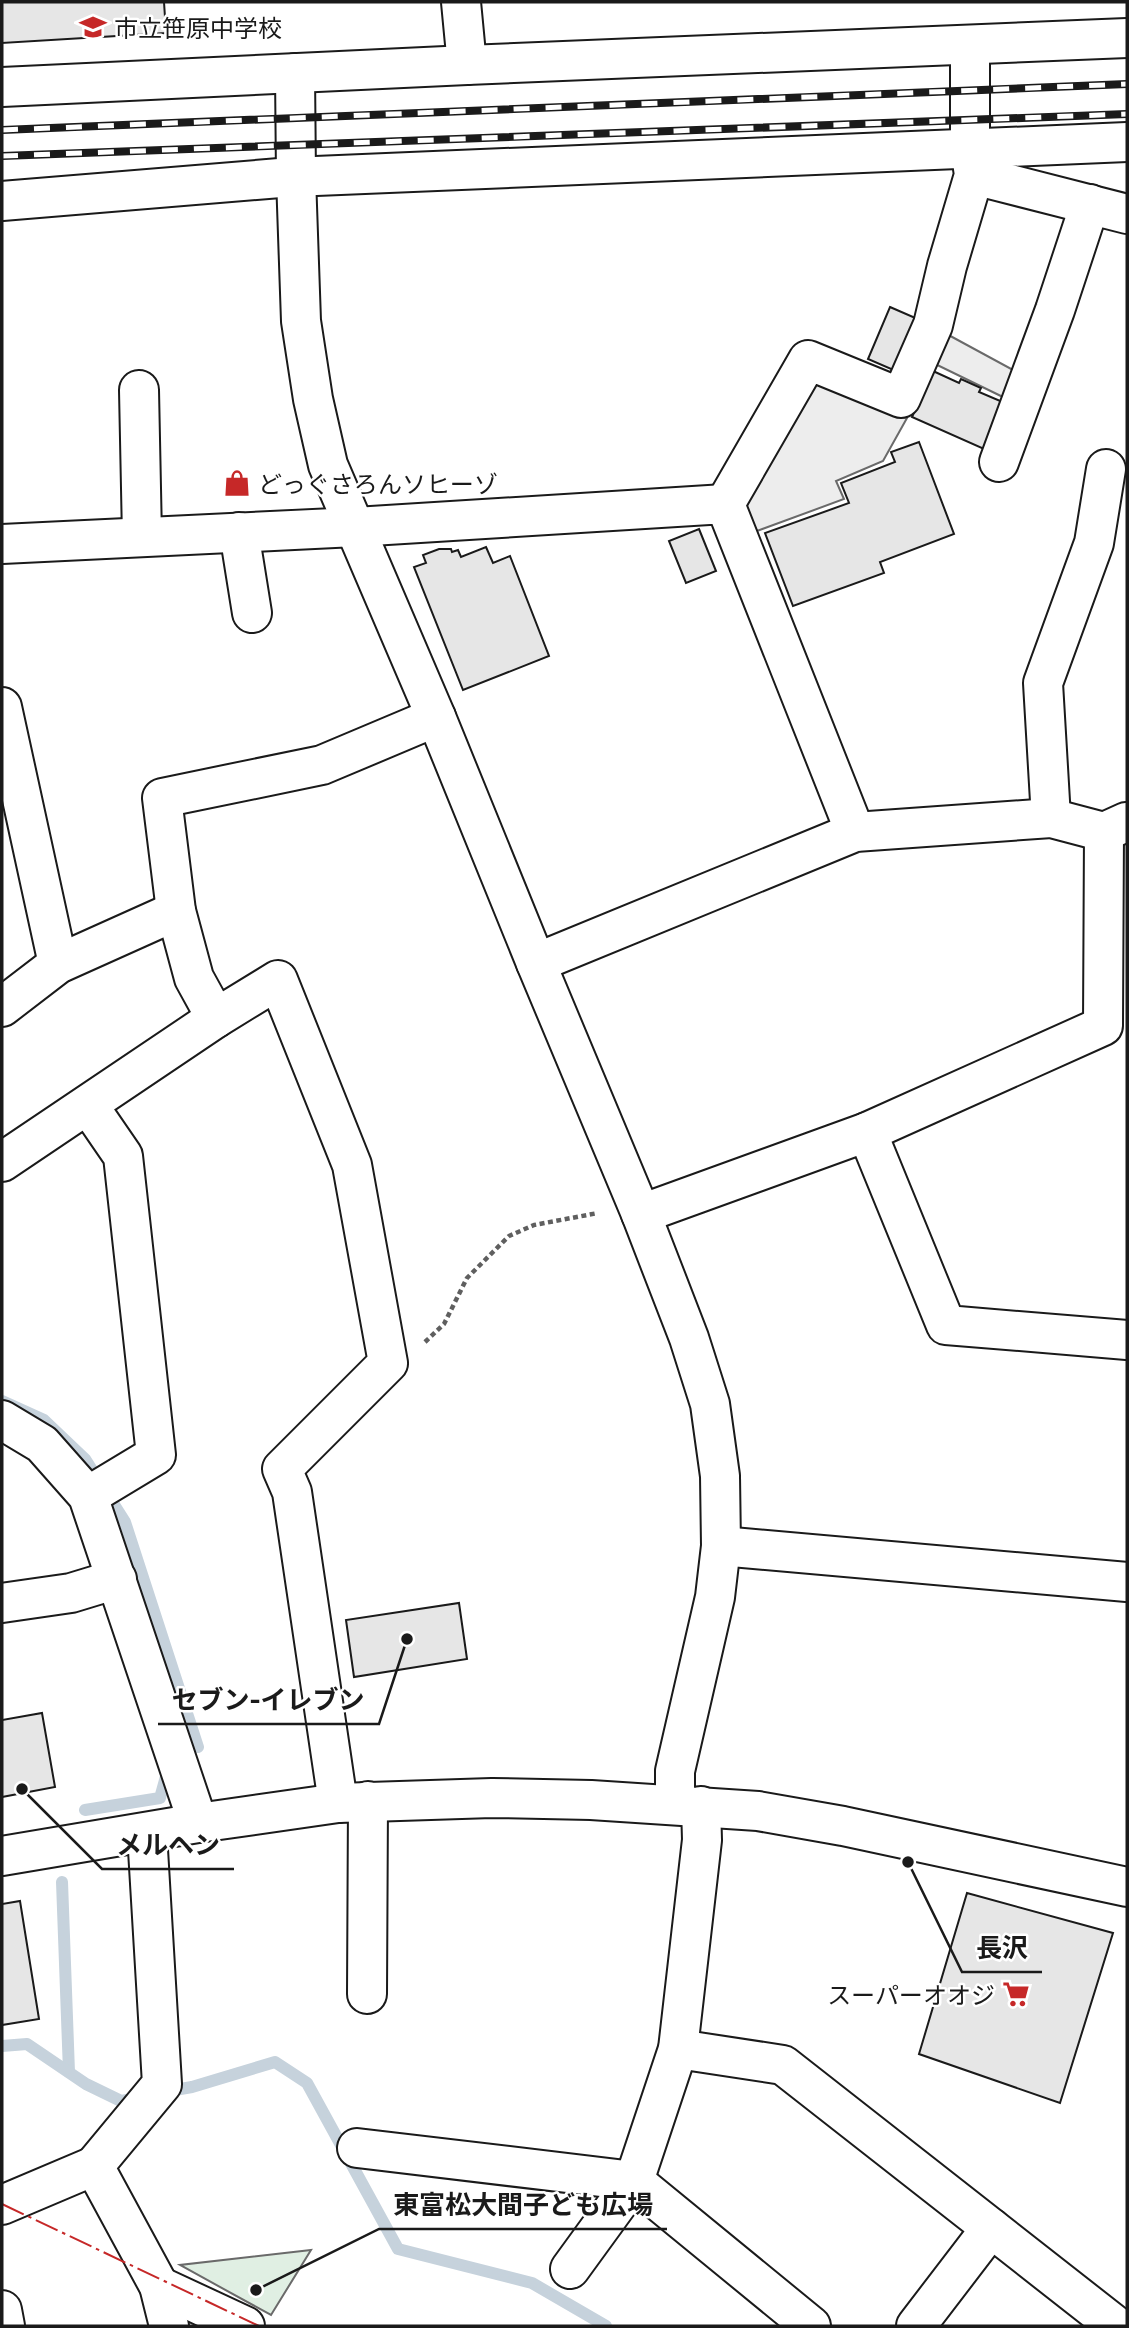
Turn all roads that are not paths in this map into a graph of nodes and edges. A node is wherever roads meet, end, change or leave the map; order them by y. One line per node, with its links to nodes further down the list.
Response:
1 (461, 2): 4 (street)
2 (1127, 38): 3 (street)
3 (970, 45): 4 (street); 8 (street)
4 (467, 65): 5 (street)
5 (295, 73): 6 (street); 9 (street)
6 (2, 88)
7 (1127, 142): 8 (street)
8 (972, 162): 9 (street); 11 (street); 16 (street)
9 (296, 177): 10 (street); 17 (street)
10 (2, 201)
11 (1090, 204): 12 (street); 14 (street)
12 (1127, 214)
13 (139, 390): 19 (street)
14 (999, 462)
15 (1106, 469): 24 (street)
16 (724, 504): 17 (street); 26 (street)
17 (355, 527): 18 (street); 23 (street)
18 (239, 532): 19 (street); 21 (street)
19 (142, 537): 20 (street)
20 (2, 544)
21 (252, 612)
22 (2, 707): 29 (street)
23 (436, 717): 27 (street); 28 (street)
24 (1051, 818): 25 (street); 26 (street)
25 (1115, 827): 33 (street)
26 (855, 832): 28 (street)
27 (177, 911): 29 (street); 31 (street)
28 (536, 963): 35 (street)
29 (58, 964): 30 (street)
30 (2, 1007)
31 (216, 1018): 32 (street); 43 (street)
32 (89, 1105): 34 (street); 38 (street)
33 (867, 1132): 35 (street); 36 (street)
34 (2, 1163)
35 (639, 1210): 39 (street)
36 (1127, 1340)
37 (2, 1420): 38 (street)
38 (88, 1496): 40 (street)
39 (721, 1546): 41 (street); 44 (street)
40 (117, 1579): 42 (street); 45 (street)
41 (1127, 1582)
42 (2, 1603)
43 (353, 1802): 44 (street); 45 (street); 49 (street)
44 (688, 1805): 48 (street); 50 (street)
45 (198, 1823): 46 (street)
46 (147, 1833): 47 (street); 52 (street)
47 (2, 1856)
48 (1127, 1886)
49 (367, 1993)
50 (678, 2049): 53 (street); 55 (street)
51 (357, 2148): 53 (street)
52 (94, 2166): 54 (street); 57 (street)
53 (634, 2181): 56 (street); 62 (street)
54 (2, 2205)
55 (991, 2228): 63 (street); 64 (street)
56 (570, 2269)
57 (159, 2287): 60 (street); 61 (street)
58 (2, 2309): 59 (street)
59 (5, 2326)
60 (169, 2326)
61 (245, 2326)
62 (811, 2326)
63 (916, 2326)
64 (1116, 2326)

